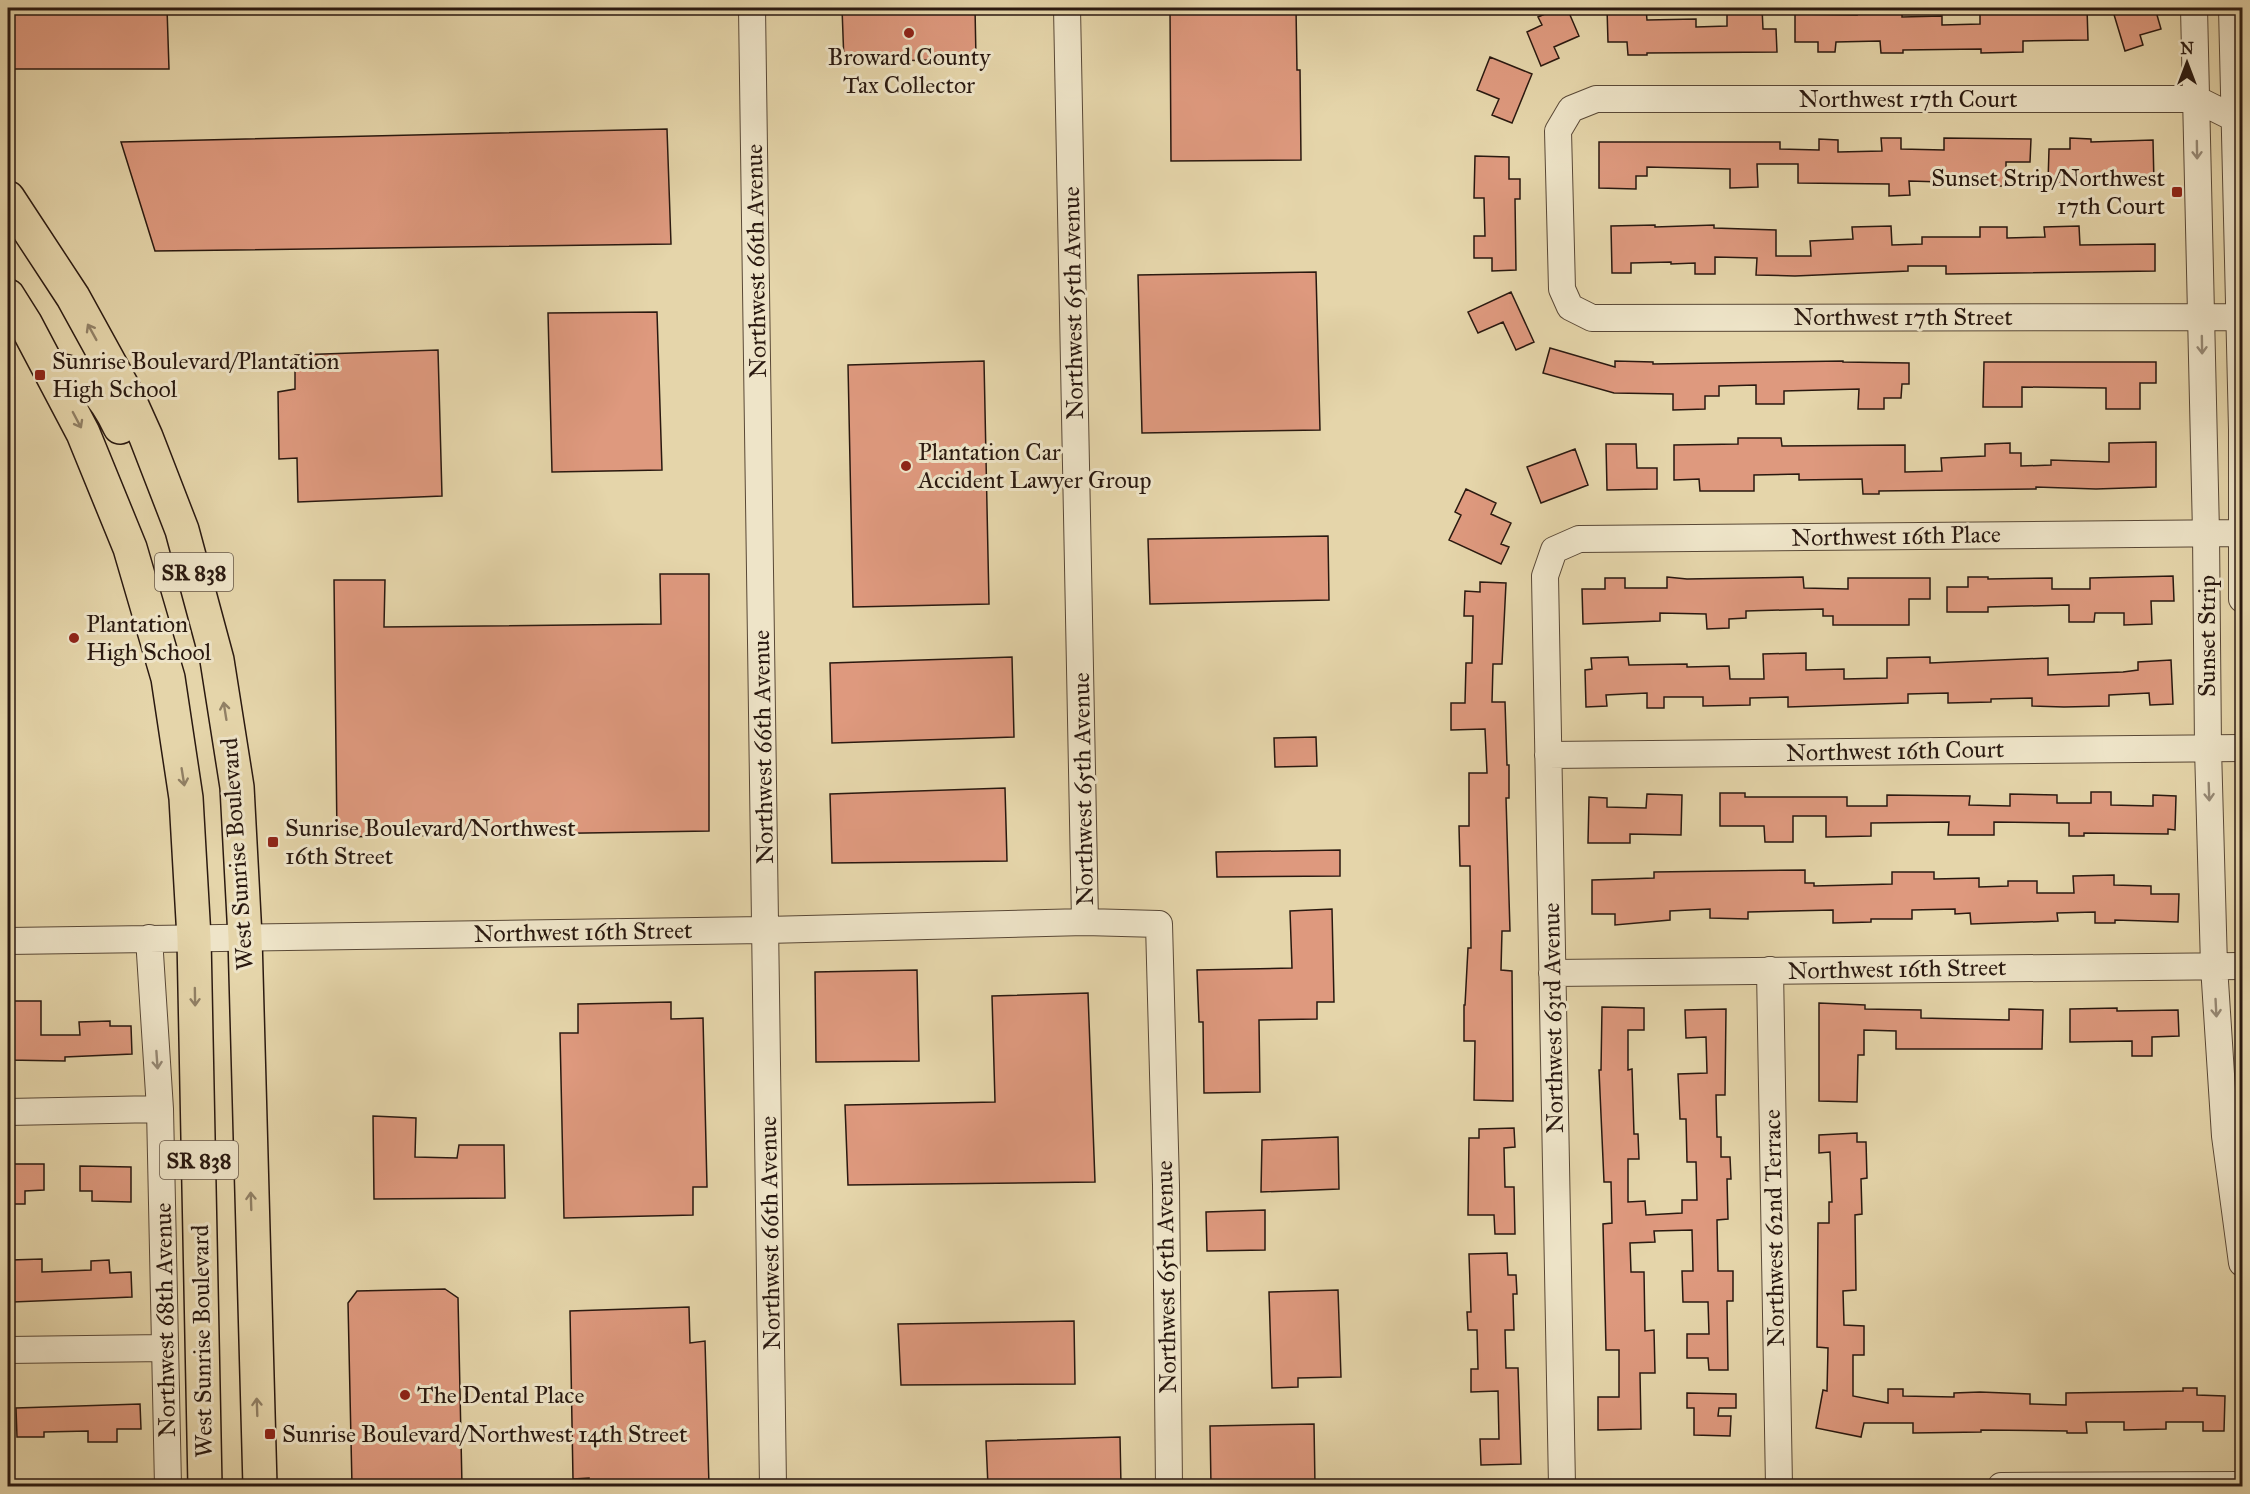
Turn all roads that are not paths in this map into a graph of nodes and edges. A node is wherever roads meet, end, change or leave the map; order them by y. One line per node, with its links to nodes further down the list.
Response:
1 (752, 8): 23 (street, Northwest 66th Avenue)
2 (1067, 8): 21 (street, Northwest 65th Avenue)
3 (2194, 8): 5 (street, Sunset Strip)
4 (2232, 8): 6 (street, Sunset Strip)
5 (2196, 99): 6 (street, Northwest 17th Court); 9 (street, Northwest 17th Court); 10 (street, Sunset Strip, one-way to 10)
6 (2238, 120): 11 (street, Sunset Strip)
7 (8, 198): 17 (highway, West Sunrise Boulevard / SR 838, one-way to 7)
8 (8, 296): 12 (highway, West Sunrise Boulevard / SR 838)
9 (1570, 308): 10 (street, Northwest 17th Street)
10 (2201, 317): 11 (street, Northwest 17th Street); 13 (street, Sunset Strip, one-way to 13)
11 (2238, 317): 14 (street, Sunset Strip)
12 (51, 371): 17 (highway); 26 (highway, West Sunrise Boulevard / SR 838, one-way to 26)
13 (2206, 533): 14 (street, Northwest 16th Place); 15 (street, Northwest 16th Place); 18 (street, Sunset Strip)
14 (2241, 533): 16 (street, Sunset Strip)
15 (1554, 550): 20 (street, Northwest 63rd Avenue)
16 (2242, 599)
17 (210, 638): 24 (highway, West Sunrise Boulevard / SR 838, one-way to 17)
18 (2208, 748): 19 (street, Northwest 16th Court); 20 (street, Northwest 16th Court); 28 (street, Sunset Strip, one-way to 28)
19 (2242, 748)
20 (1548, 754): 31 (street, Northwest 63rd Avenue)
21 (1085, 922): 22 (street, Northwest 16th Street); 23 (street, Northwest 16th Street)
22 (1159, 924): 42 (street, Northwest 65th Avenue)
23 (766, 930): 24 (street, Northwest 16th Street); 41 (street, Northwest 66th Avenue)
24 (245, 937): 26 (street, Northwest 16th Street); 40 (highway, West Sunrise Boulevard / SR 838, one-way to 24)
25 (149, 938): 26 (street, Northwest 16th Street); 27 (street, Northwest 16th Street); 32 (street, Northwest 68th Avenue, one-way to 32)
26 (194, 938): 39 (highway, West Sunrise Boulevard / SR 838, one-way to 39)
27 (8, 942)
28 (2214, 966): 29 (street, Northwest 16th Street); 30 (street, Northwest 16th Street); 34 (street, Sunset Strip, one-way to 34)
29 (2242, 966)
30 (1770, 970): 31 (street, Northwest 16th Street); 44 (street, Northwest 62nd Terrace)
31 (1552, 973): 43 (street, Northwest 63rd Avenue)
32 (160, 1109): 33 (street); 35 (street, Northwest 68th Avenue)
33 (8, 1112)
34 (2242, 1263)
35 (165, 1348): 36 (street); 38 (street, Northwest 68th Avenue)
36 (8, 1350)
37 (2242, 1485): 45 (street)
38 (168, 1486)
39 (205, 1486)
40 (260, 1486)
41 (773, 1486)
42 (1169, 1486)
43 (1562, 1486)
44 (1779, 1486)
45 (2001, 1486)

